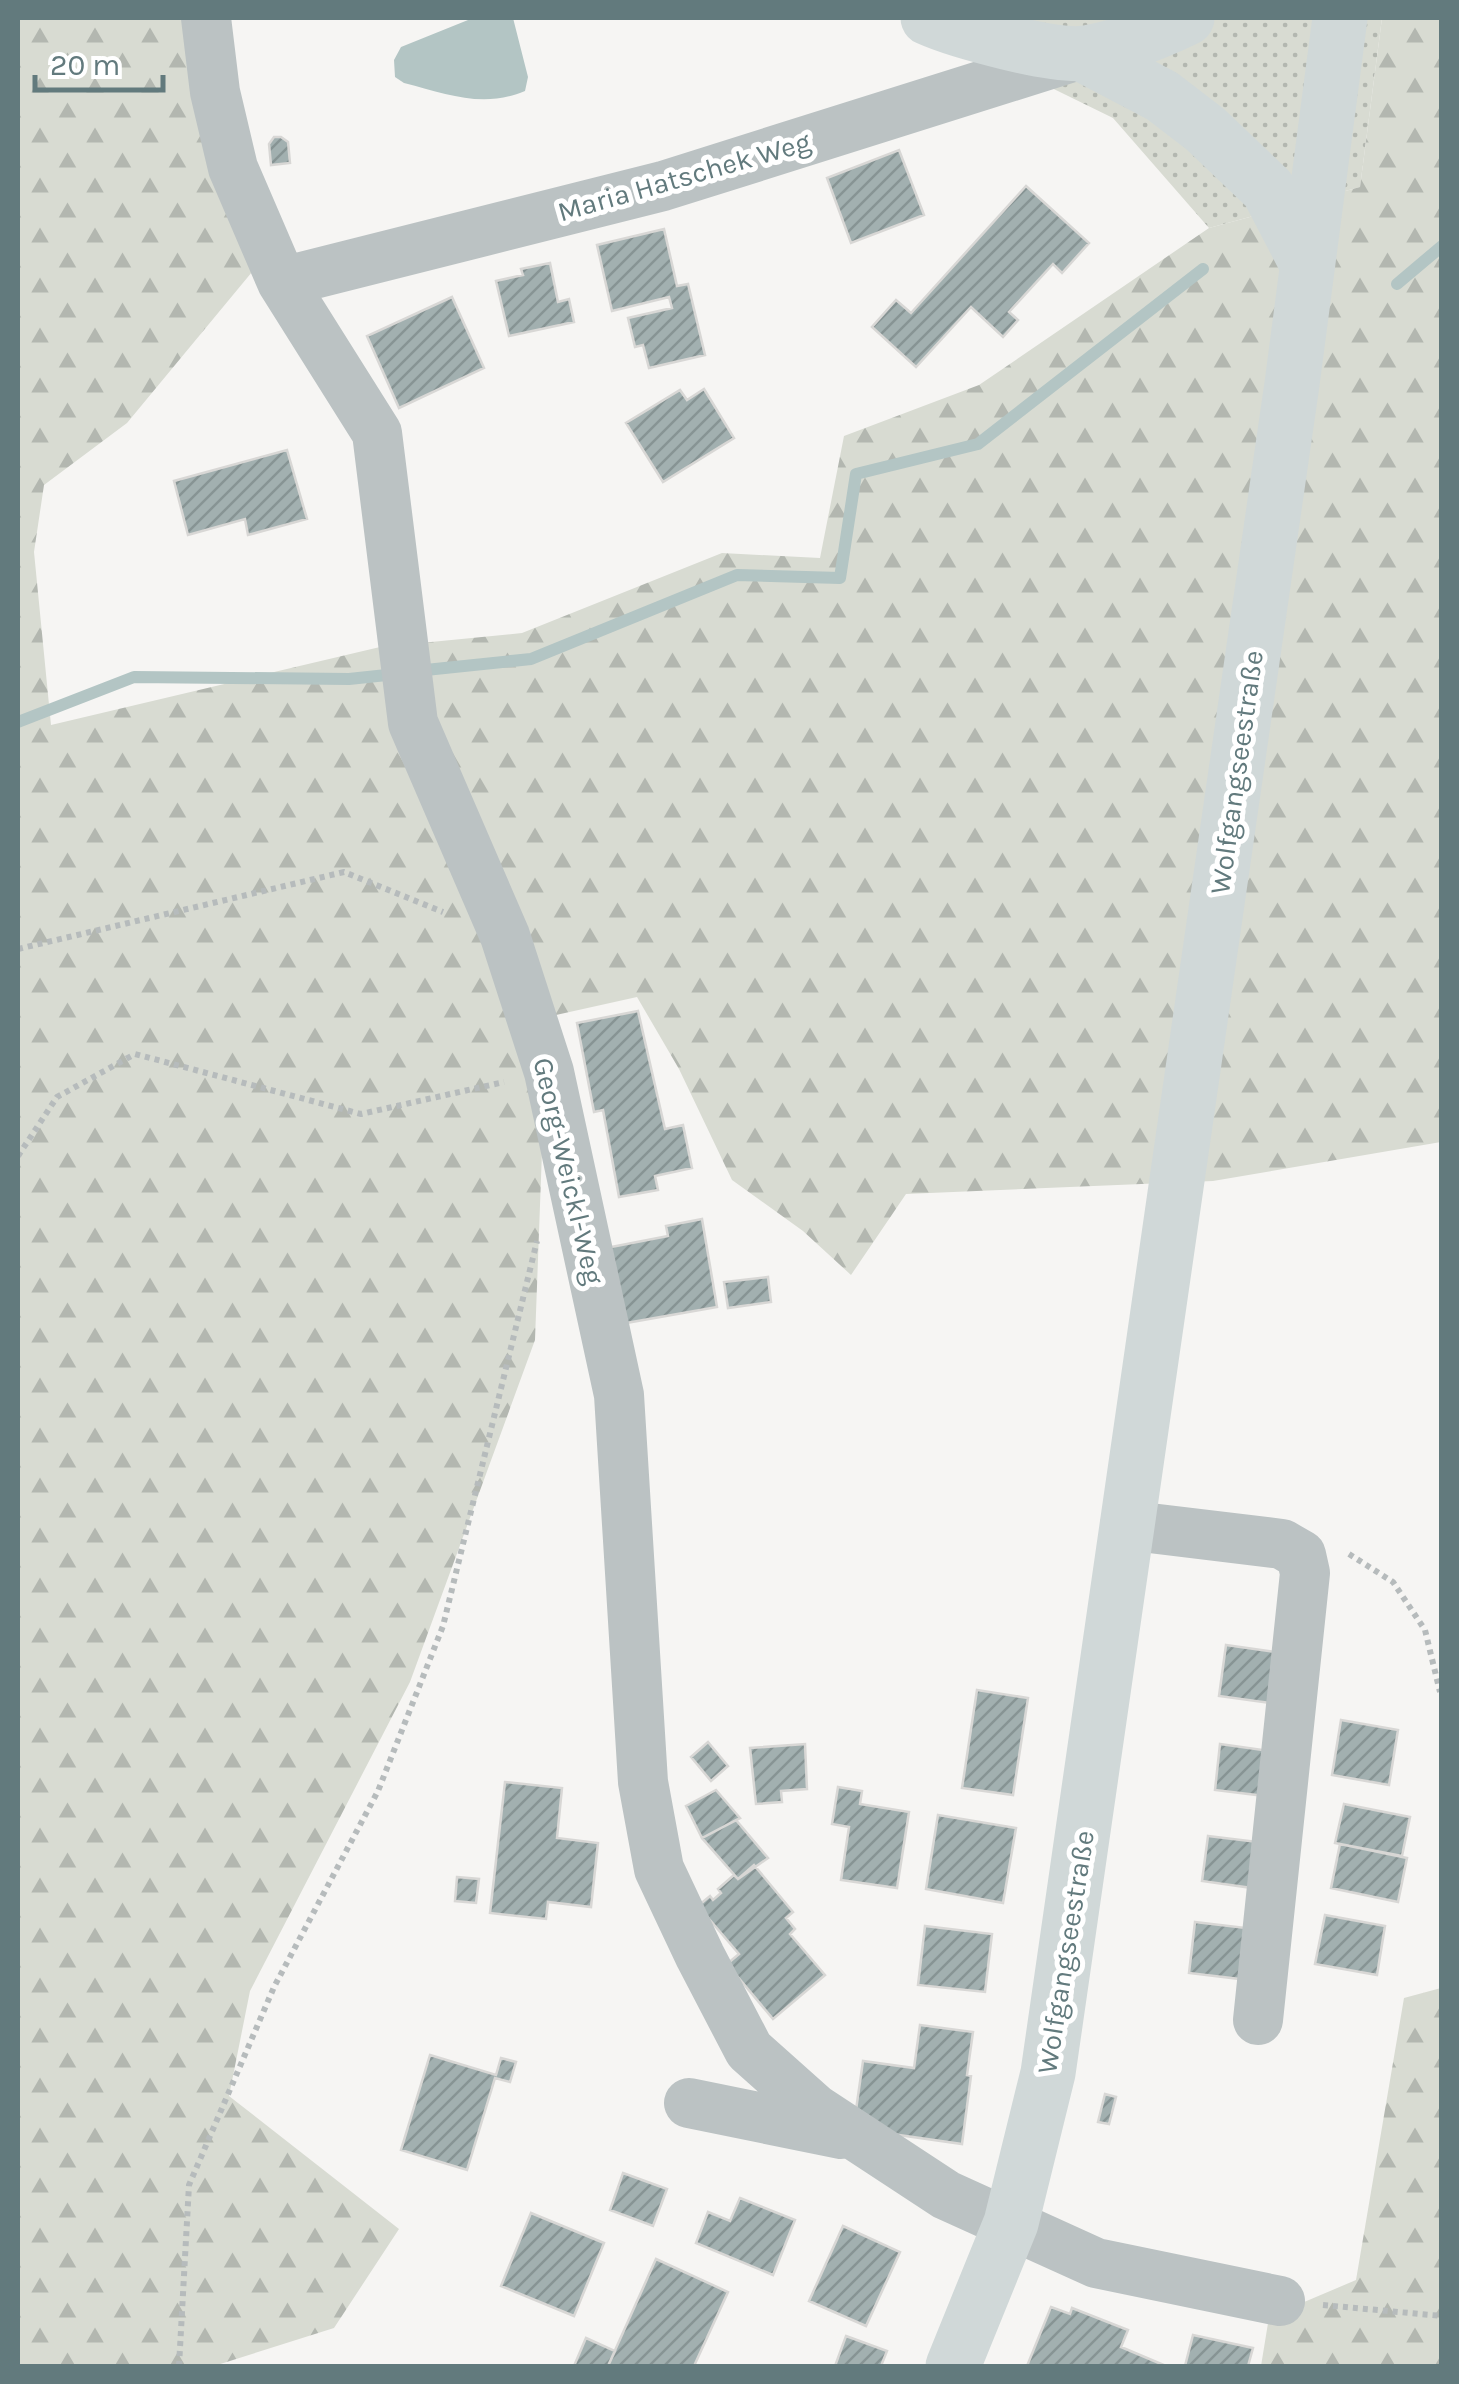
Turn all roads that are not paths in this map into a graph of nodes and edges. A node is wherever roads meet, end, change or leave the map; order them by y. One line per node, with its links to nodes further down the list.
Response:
1 (206, 18): 7 (street, Georg-Weickl-Weg)
2 (928, 18): 5 (main road)
3 (1188, 18): 5 (main road)
4 (1340, 18): 6 (main road, Wolfgangseestraße)
5 (1082, 54): 6 (main road); 7 (street, Maria Hatschek Weg)
6 (1306, 262): 8 (main road, Wolfgangseestraße)
7 (282, 282): 11 (street, Georg-Weickl-Weg)
8 (1126, 1525): 9 (street); 12 (main road, Wolfgangseestraße)
9 (1258, 2020)
10 (688, 2103): 11 (street)
11 (860, 2138): 12 (street, Georg-Weickl-Weg)
12 (1011, 2223): 13 (street, Georg-Weickl-Weg); 14 (main road, Wolfgangseestraße)
13 (1280, 2300)
14 (953, 2366)

